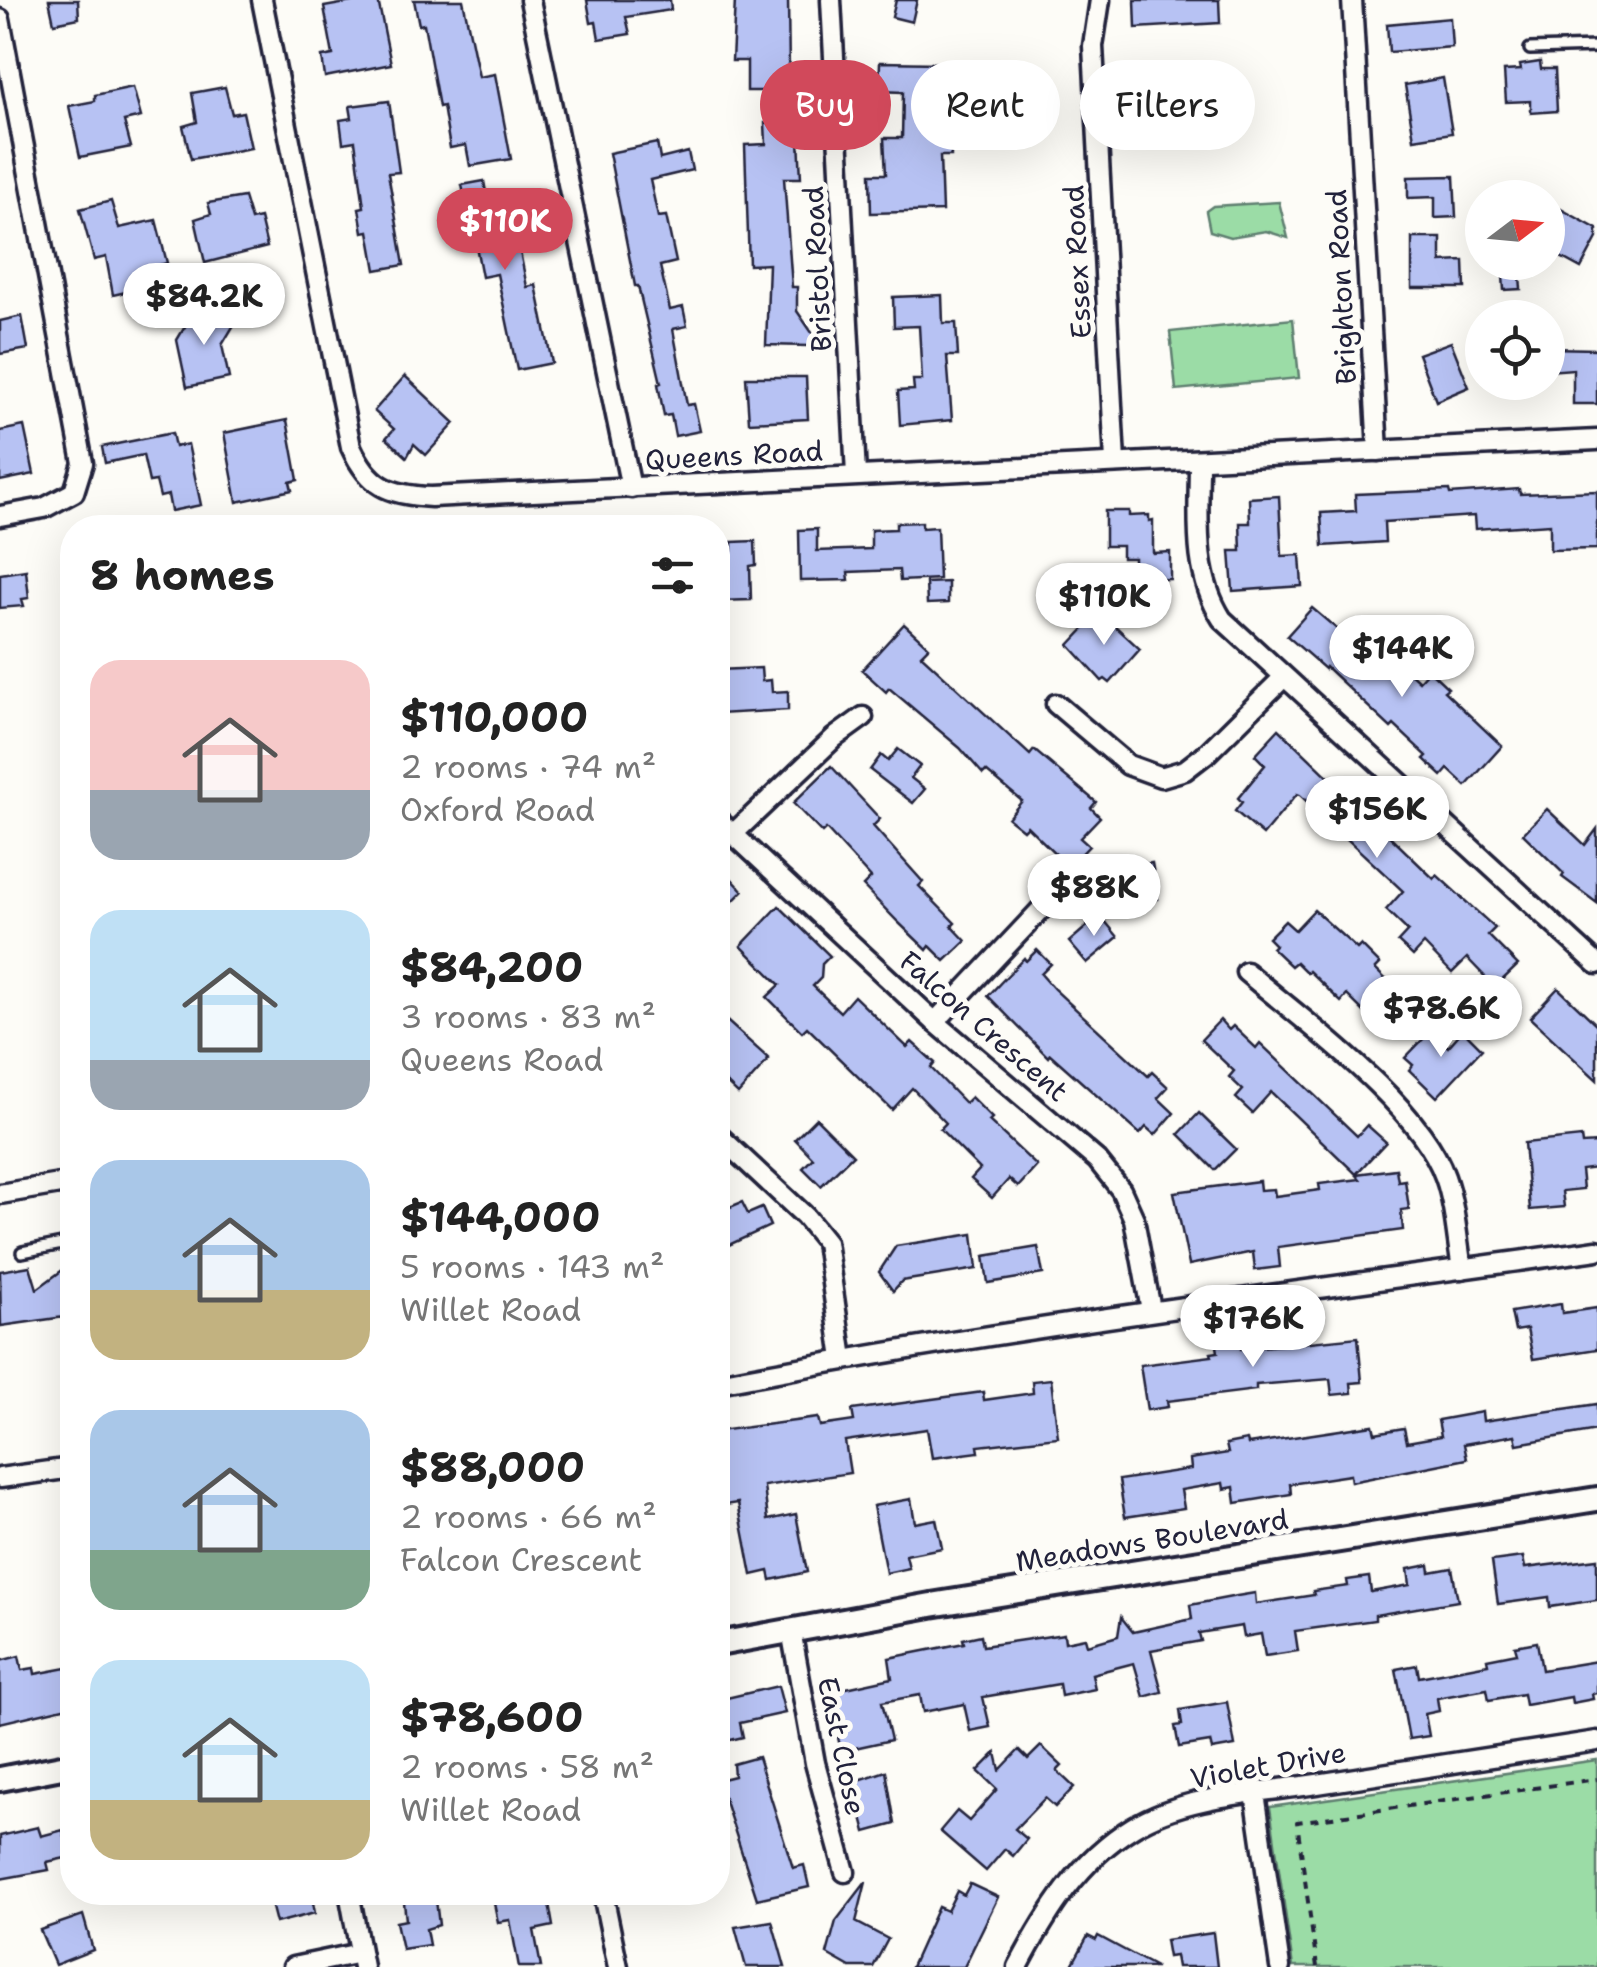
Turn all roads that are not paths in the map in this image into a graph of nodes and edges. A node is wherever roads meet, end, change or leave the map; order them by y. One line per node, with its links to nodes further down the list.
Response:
1 (262, 0): 14 (street, Queens Road)
2 (530, 0): 14 (street)
3 (831, 0): 13 (street, Bristol Road)
4 (1100, 0): 11 (street, Essex Road)
5 (1352, 0): 10 (street, Brighton Road)
6 (0, 19): 15 (street)
7 (1597, 47): 8 (lane)
8 (1530, 49)
9 (1597, 440): 10 (street, Queens Road)
10 (1378, 451): 12 (street, Queens Road)
11 (1115, 462): 12 (street, Queens Road); 13 (street, Queens Road)
12 (1199, 462): 16 (street)
13 (856, 475): 14 (street, Queens Road)
14 (631, 488)
15 (0, 516)
16 (1284, 677): 17 (street); 22 (street)
17 (1056, 704)
18 (863, 717): 20 (street)
19 (730, 831): 20 (street, Falcon Crescent)
20 (733, 834): 24 (street, Falcon Crescent)
21 (1048, 901): 24 (street)
22 (1597, 964)
23 (1246, 972): 31 (street)
24 (934, 1022): 32 (street, Falcon Crescent)
25 (730, 1146): 33 (street)
26 (60, 1184): 27 (street)
27 (0, 1194)
28 (60, 1244): 30 (lane)
29 (1597, 1250): 31 (street)
30 (22, 1252)
31 (1462, 1269): 32 (street)
32 (1151, 1310): 33 (street)
33 (844, 1359): 34 (street)
34 (730, 1381)
35 (60, 1470): 36 (street)
36 (0, 1478)
37 (1597, 1498): 38 (street, Meadows Boulevard)
38 (791, 1630): 39 (street, Meadows Boulevard); 44 (street, East Close)
39 (730, 1642)
40 (1597, 1741): 43 (street, Violet Drive)
41 (60, 1767): 42 (street)
42 (0, 1779)
43 (1255, 1793): 50 (street, Violet Drive); 51 (street)
44 (844, 1872)
45 (351, 1905): 47 (street)
46 (605, 1905): 49 (street)
47 (361, 1960): 48 (street)
48 (292, 1967)
49 (618, 1967)
50 (1018, 1967)
51 (1280, 1967)

